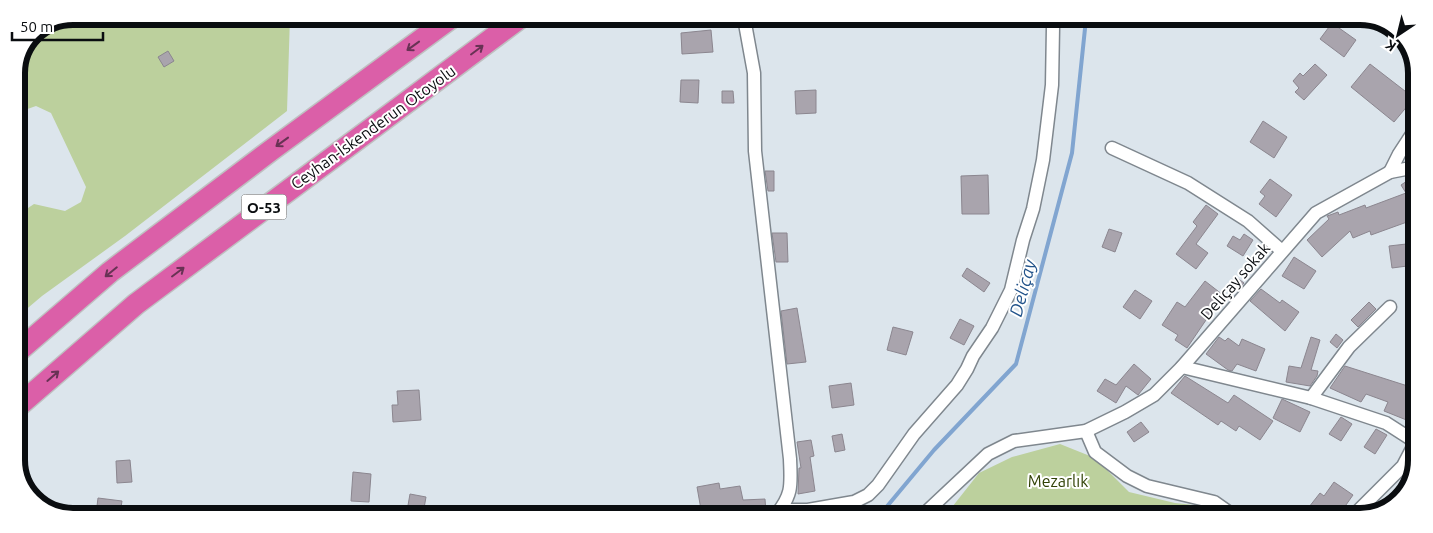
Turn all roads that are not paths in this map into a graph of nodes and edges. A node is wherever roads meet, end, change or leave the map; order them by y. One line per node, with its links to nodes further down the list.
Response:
1 (441, 25): 11 (highway, O-53, one-way to 11)
2 (510, 25): 14 (highway, Ceyhan-İskenderun Otoyolu / O-53, one-way to 2)
3 (745, 25): 18 (street)
4 (1053, 25): 19 (street)
5 (1408, 140): 8 (street)
6 (1112, 148): 9 (street)
7 (1408, 169): 8 (street, Deliçay sokak)
8 (1390, 172): 9 (street, Deliçay sokak)
9 (1282, 251): 12 (street, Deliçay sokak)
10 (1390, 307): 13 (street)
11 (25, 345)
12 (1182, 367): 13 (street); 15 (street, Deliçay sokak)
13 (1311, 398): 16 (street)
14 (25, 400)
15 (1086, 431): 20 (street, Deliçay sokak); 21 (street)
16 (1408, 436)
17 (1408, 456): 22 (street)
18 (782, 508)
19 (820, 508)
20 (931, 508)
21 (1223, 508)
22 (1361, 508)

